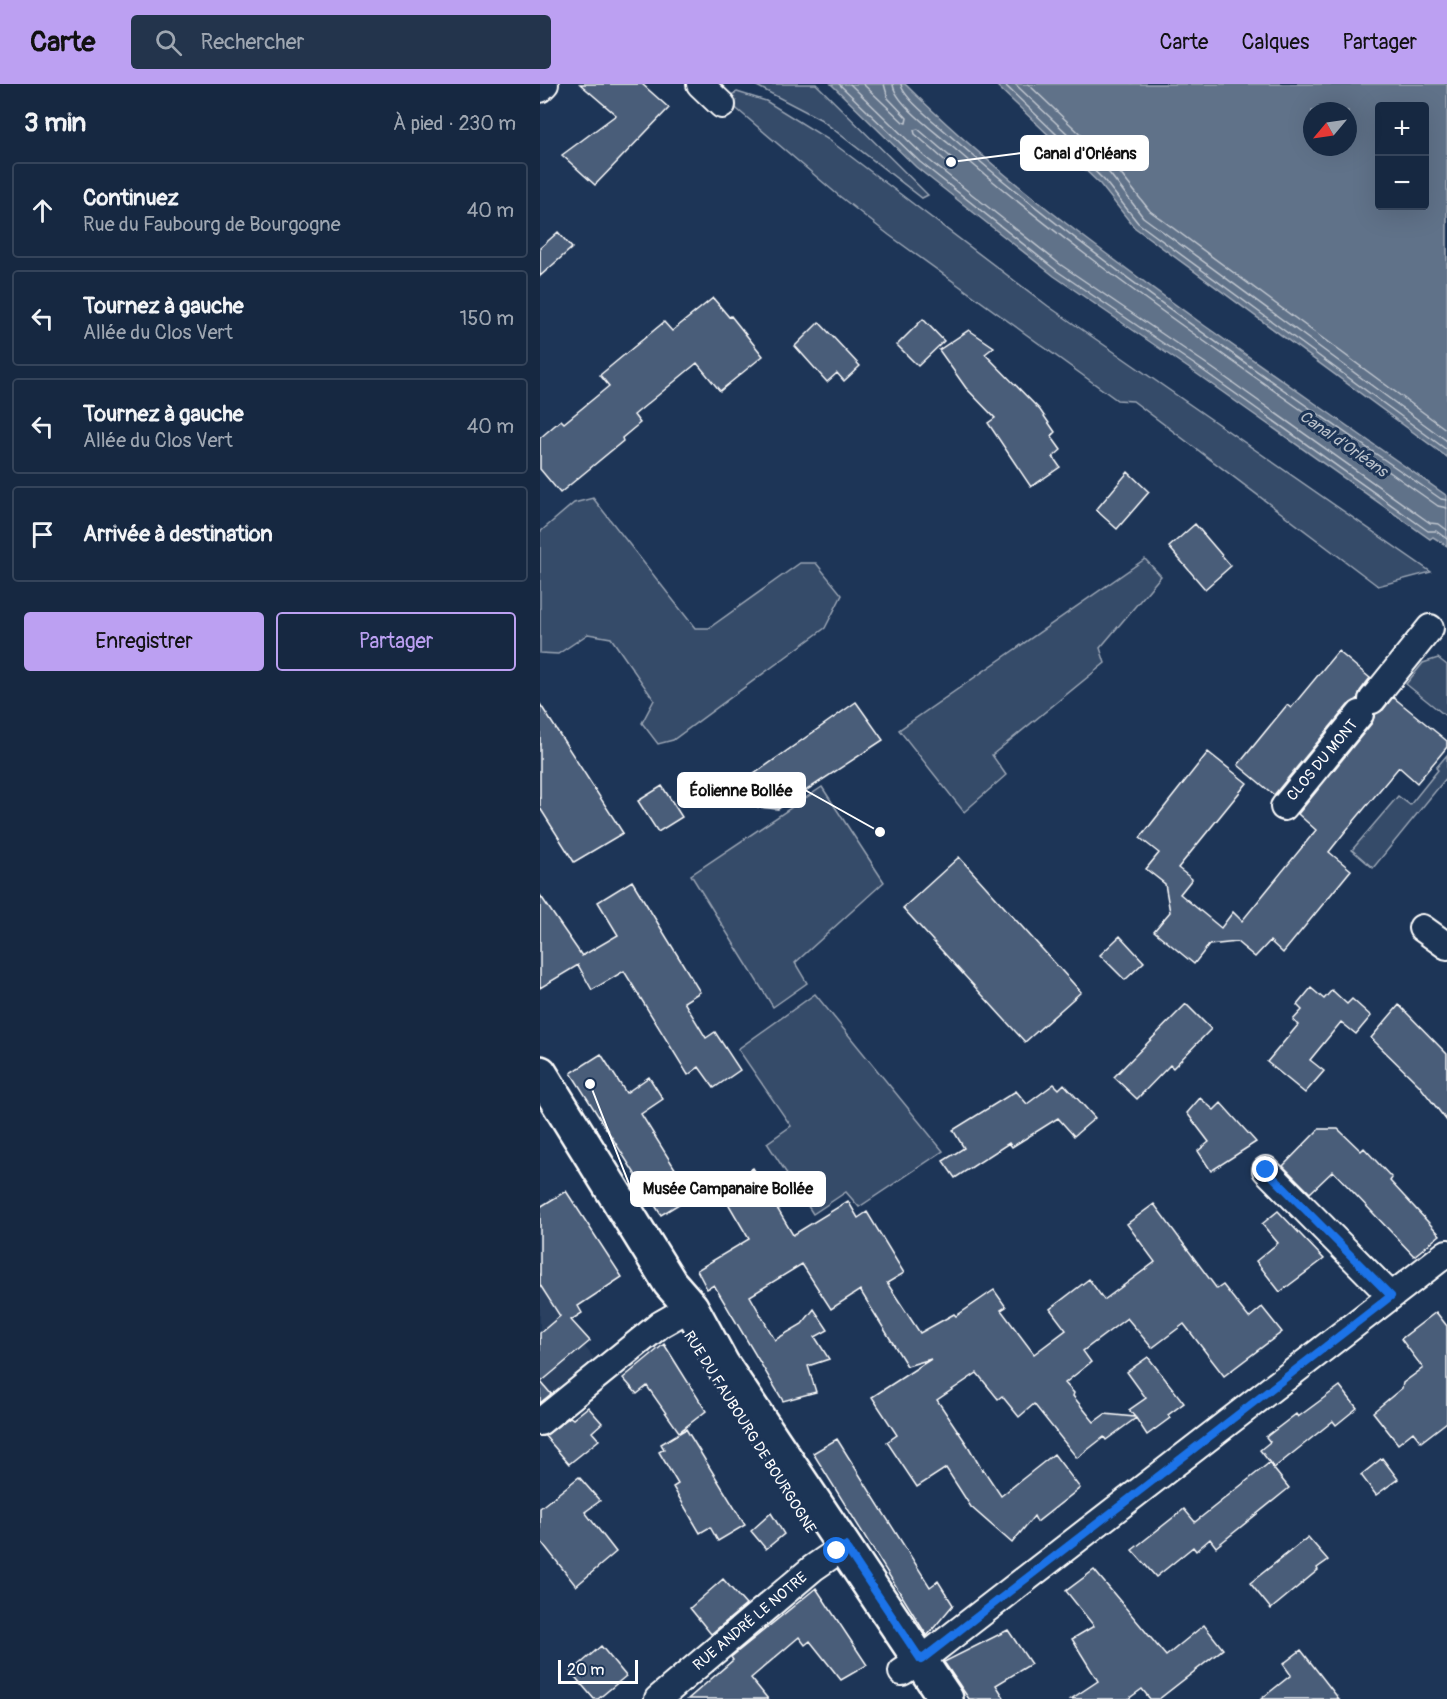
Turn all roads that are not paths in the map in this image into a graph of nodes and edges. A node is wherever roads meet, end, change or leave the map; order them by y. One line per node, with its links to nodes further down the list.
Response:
1 (545, 84): 3 (street)
2 (700, 84): 4 (street)
3 (540, 89)
4 (722, 105)
5 (1430, 628): 6 (street, CLOS DU MONT)
6 (1284, 807)
7 (1422, 928): 8 (street)
8 (1447, 946)
9 (540, 1073): 13 (main road, RUE DU FAUBOURG DE BOURGOGNE)
10 (1266, 1170): 12 (street)
11 (1447, 1253): 12 (street)
12 (1391, 1296): 16 (street)
13 (679, 1301): 14 (street); 15 (main road, RUE DU FAUBOURG DE BOURGOGNE)
14 (540, 1422)
15 (836, 1551): 16 (main road, RUE DU FAUBOURG DE BOURGOGNE); 17 (street, RUE ANDRÉ LE NOTRE)
16 (914, 1677): 18 (main road, RUE DU FAUBOURG DE BOURGOGNE)
17 (658, 1699)
18 (945, 1699)

